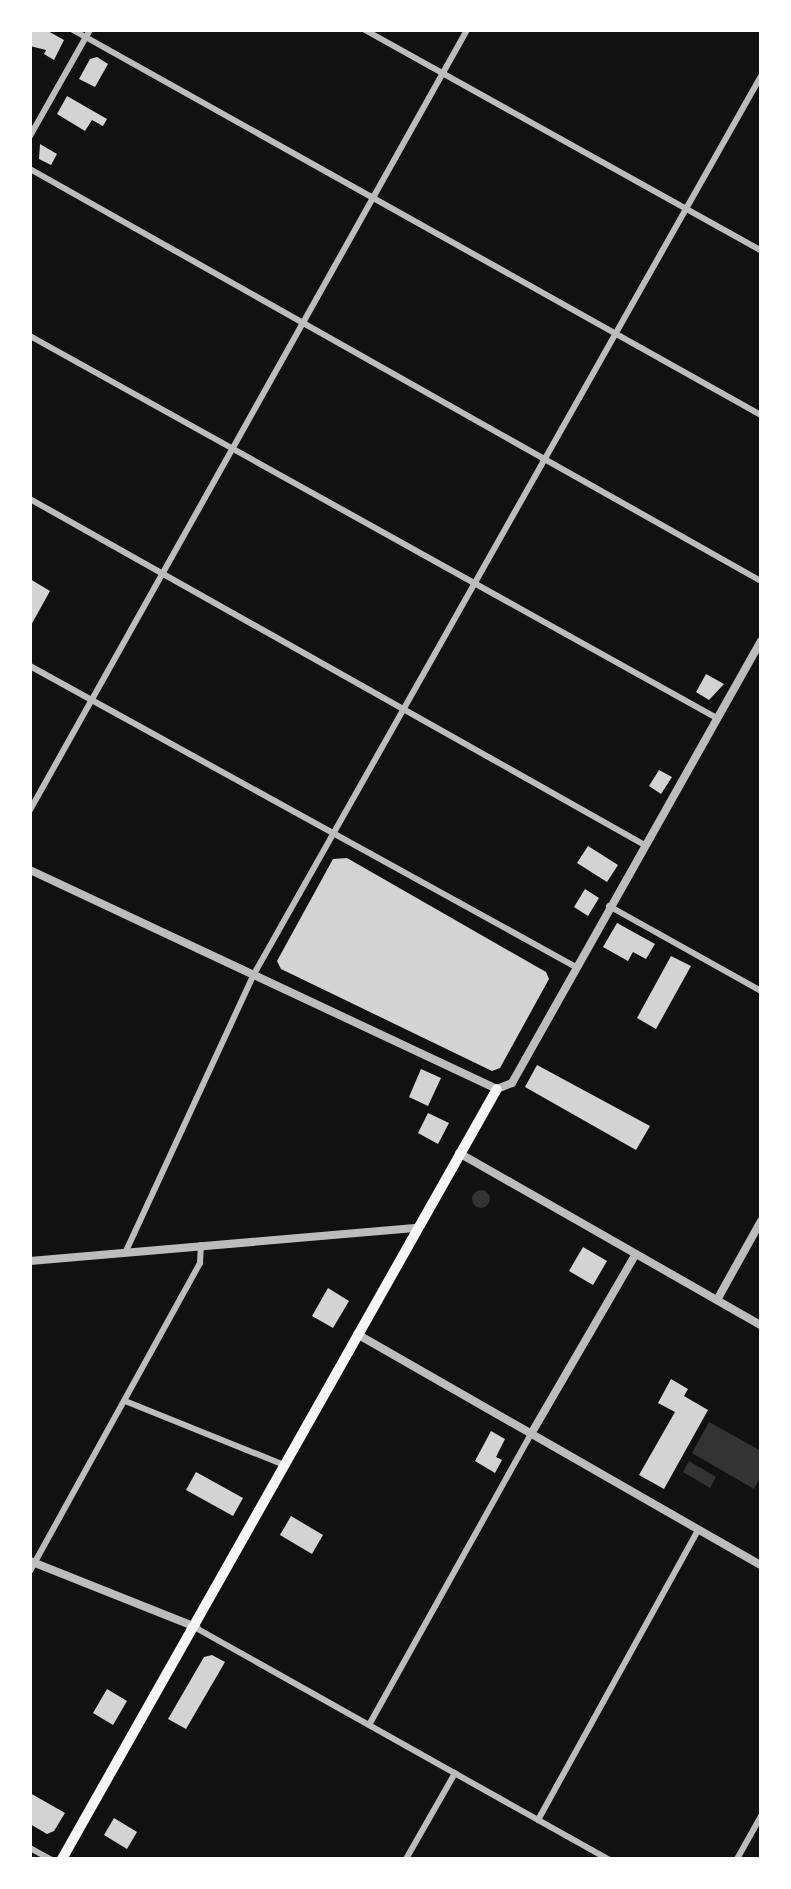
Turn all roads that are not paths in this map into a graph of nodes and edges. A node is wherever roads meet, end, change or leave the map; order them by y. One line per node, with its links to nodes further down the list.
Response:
1 (73, 30): 5 (street)
2 (90, 30): 5 (street)
3 (365, 30): 6 (street)
4 (467, 30): 6 (street)
5 (86, 37): 8 (street); 10 (street)
6 (443, 73): 10 (street); 11 (street)
7 (761, 76): 11 (street)
8 (30, 135)
9 (30, 169): 13 (street)
10 (373, 198): 13 (street); 14 (street)
11 (687, 208): 12 (street); 14 (street)
12 (761, 250)
13 (303, 322): 17 (street); 18 (street)
14 (617, 334): 16 (street); 18 (street)
15 (30, 336): 17 (street)
16 (761, 415)
17 (232, 449): 20 (street); 22 (street)
18 (547, 457): 21 (street); 22 (street)
19 (30, 499): 20 (street)
20 (163, 572): 26 (street); 27 (street)
21 (761, 581)
22 (475, 584): 27 (street); 28 (street)
23 (761, 641): 24 (street)
24 (759, 652): 28 (street)
25 (30, 666): 26 (street)
26 (91, 700): 29 (street); 30 (street)
27 (405, 710): 30 (street); 31 (street)
28 (717, 718): 31 (street)
29 (30, 810)
30 (333, 834): 34 (street); 35 (street)
31 (643, 845): 33 (street)
32 (30, 870): 35 (street)
33 (608, 906): 34 (street); 36 (street)
34 (576, 967): 37 (street)
35 (254, 974): 37 (street); 42 (street)
36 (761, 991)
37 (497, 1089): 38 (main road)
38 (459, 1153): 40 (main road); 43 (street)
39 (761, 1221): 45 (street)
40 (418, 1228): 41 (street); 47 (main road)
41 (201, 1245): 42 (street); 48 (street)
42 (126, 1251): 44 (street)
43 (635, 1255): 45 (street); 49 (street)
44 (30, 1261)
45 (717, 1300): 46 (street)
46 (761, 1325)
47 (357, 1334): 49 (street); 50 (main road)
48 (125, 1401): 50 (street); 52 (street)
49 (531, 1434): 51 (street); 56 (street)
50 (284, 1465): 55 (main road)
51 (698, 1530): 53 (street); 59 (street)
52 (32, 1562): 54 (street); 55 (street)
53 (761, 1564)
54 (30, 1571)
55 (196, 1628): 56 (street); 62 (main road)
56 (369, 1725): 57 (street)
57 (455, 1773): 59 (street); 63 (street)
58 (761, 1816): 65 (street)
59 (538, 1819): 64 (street)
60 (30, 1848): 61 (street)
61 (50, 1859)
62 (62, 1859)
63 (406, 1859)
64 (608, 1859)
65 (737, 1859)

